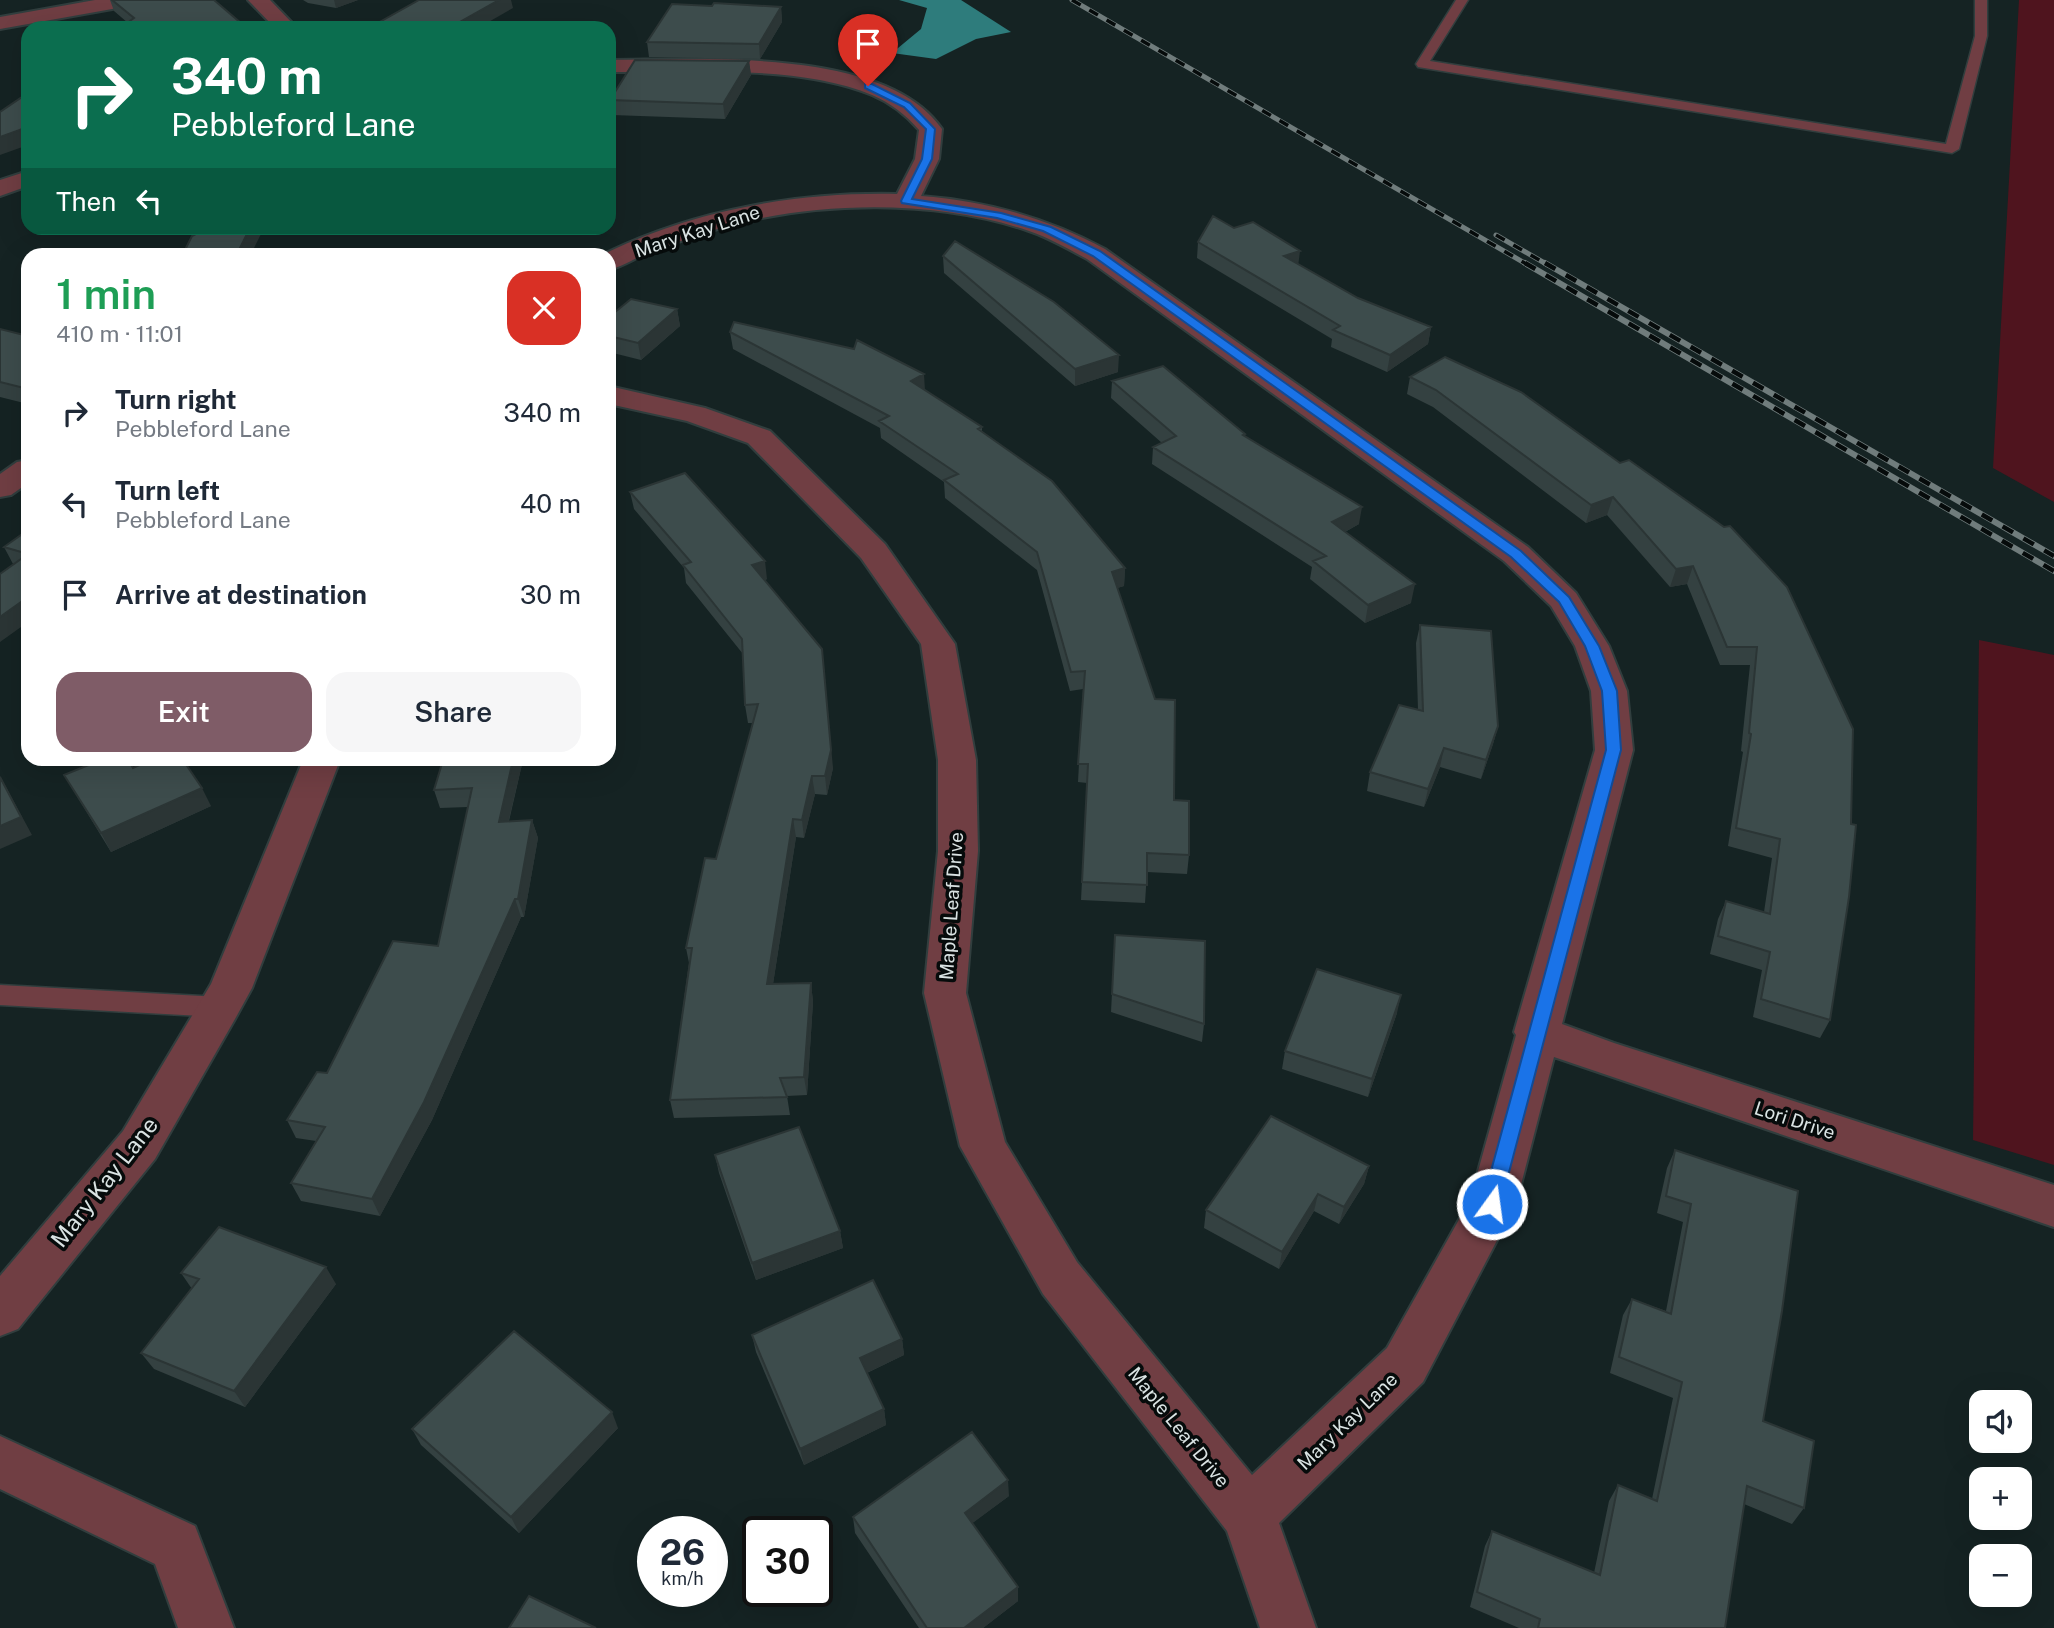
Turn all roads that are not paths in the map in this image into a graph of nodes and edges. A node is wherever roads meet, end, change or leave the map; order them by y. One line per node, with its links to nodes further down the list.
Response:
1 (129, 0): 5 (street)
2 (258, 0): 6 (street)
3 (1462, 0): 4 (lane)
4 (1981, 0)
5 (54, 7): 7 (street)
6 (279, 21)
7 (0, 23)
8 (616, 65): 11 (street)
9 (21, 181): 10 (street)
10 (0, 189)
11 (906, 201): 12 (street, Mary Kay Lane); 21 (street, Mary Kay Lane)
12 (616, 259)
13 (616, 397): 25 (street, Maple Leaf Drive)
14 (0, 461): 15 (street)
15 (21, 467)
16 (21, 474): 17 (street)
17 (0, 488)
18 (319, 766): 20 (street, Mary Kay Lane)
19 (0, 995): 20 (lane)
20 (220, 1007): 23 (street, Mary Kay Lane)
21 (1536, 1032): 22 (street, Lori Drive); 25 (street, Mary Kay Lane)
22 (2054, 1206)
23 (0, 1313)
24 (0, 1462): 26 (street)
25 (1250, 1515): 27 (street, Maple Leaf Drive)
26 (206, 1628)
27 (1287, 1628)

